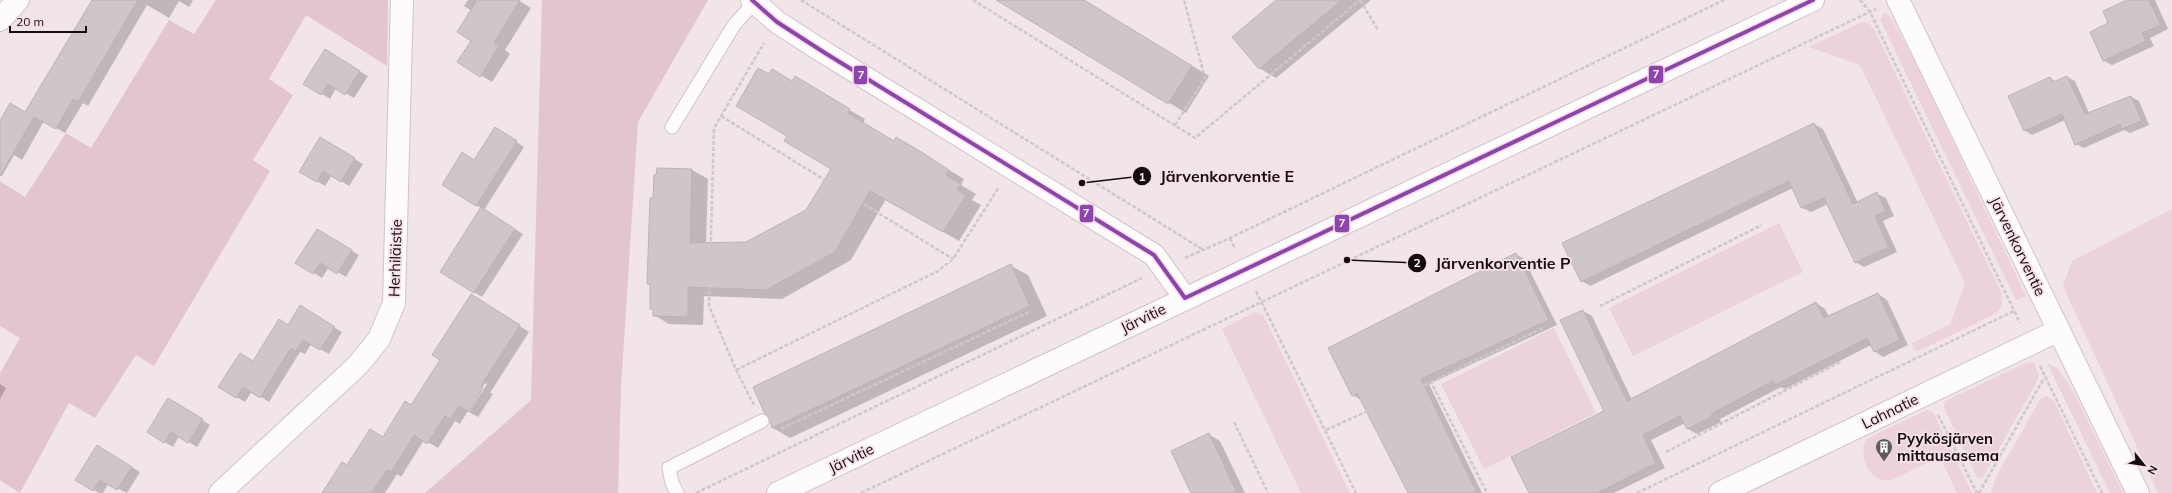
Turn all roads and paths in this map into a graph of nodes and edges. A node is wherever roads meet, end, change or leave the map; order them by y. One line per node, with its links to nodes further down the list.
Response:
1 (18, 0): 13 (street)
2 (402, 0): 43 (street, Herhiläistie)
3 (801, 0): 22 (path)
4 (973, 0): 17 (path)
5 (1184, 0): 17 (path)
6 (1360, 0): 15 (path); 17 (path)
7 (1724, 0): 21 (path)
8 (1813, 0): 25 (street, Järvitie)
9 (1860, 0): 12 (path)
10 (753, 1): 14 (street); 18 (lane)
11 (1891, 3): 12 (path); 32 (street, Järvenkorventie)
12 (1870, 12): 27 (path); 30 (path)
13 (0, 20)
14 (777, 22): 16 (path); 19 (street)
15 (1378, 30)
16 (721, 116): 23 (path); 35 (path)
17 (1175, 125)
18 (672, 127)
19 (1011, 167): 23 (path); 24 (street)
20 (1762, 225): 28 (path)
21 (1230, 238): 22 (path); 25 (path)
22 (1202, 250): 24 (path)
23 (953, 259): 35 (path)
24 (1164, 268): 26 (street); 45 (path)
25 (1246, 270): 26 (street, Järvitie); 27 (path)
26 (1184, 298): 46 (street, Järvitie)
27 (1261, 301): 41 (path); 47 (path)
28 (1600, 306)
29 (1031, 311): 39 (path)
30 (2014, 311): 33 (path); 51 (path)
31 (1543, 328): 37 (path)
32 (2059, 330): 33 (street, Lahnatie); 55 (street, Järvenkorventie)
33 (2030, 344): 36 (path); 38 (street, Lahnatie)
34 (1842, 361): 42 (path)
35 (736, 370): 39 (path)
36 (2045, 377): 53 (path); 54 (path)
37 (1431, 382): 41 (path); 50 (path)
38 (1927, 393): 52 (street, Lahnatie); 53 (path)
39 (762, 421): 44 (lane)
40 (1234, 422): 48 (path)
41 (1326, 430): 49 (path)
42 (1666, 452)
43 (220, 493)
44 (677, 493)
45 (696, 493)
46 (778, 493)
47 (861, 493)
48 (1268, 493)
49 (1356, 493)
50 (1487, 493)
51 (1638, 493)
52 (1720, 493)
53 (1978, 493)
54 (2102, 493)
55 (2138, 493)

